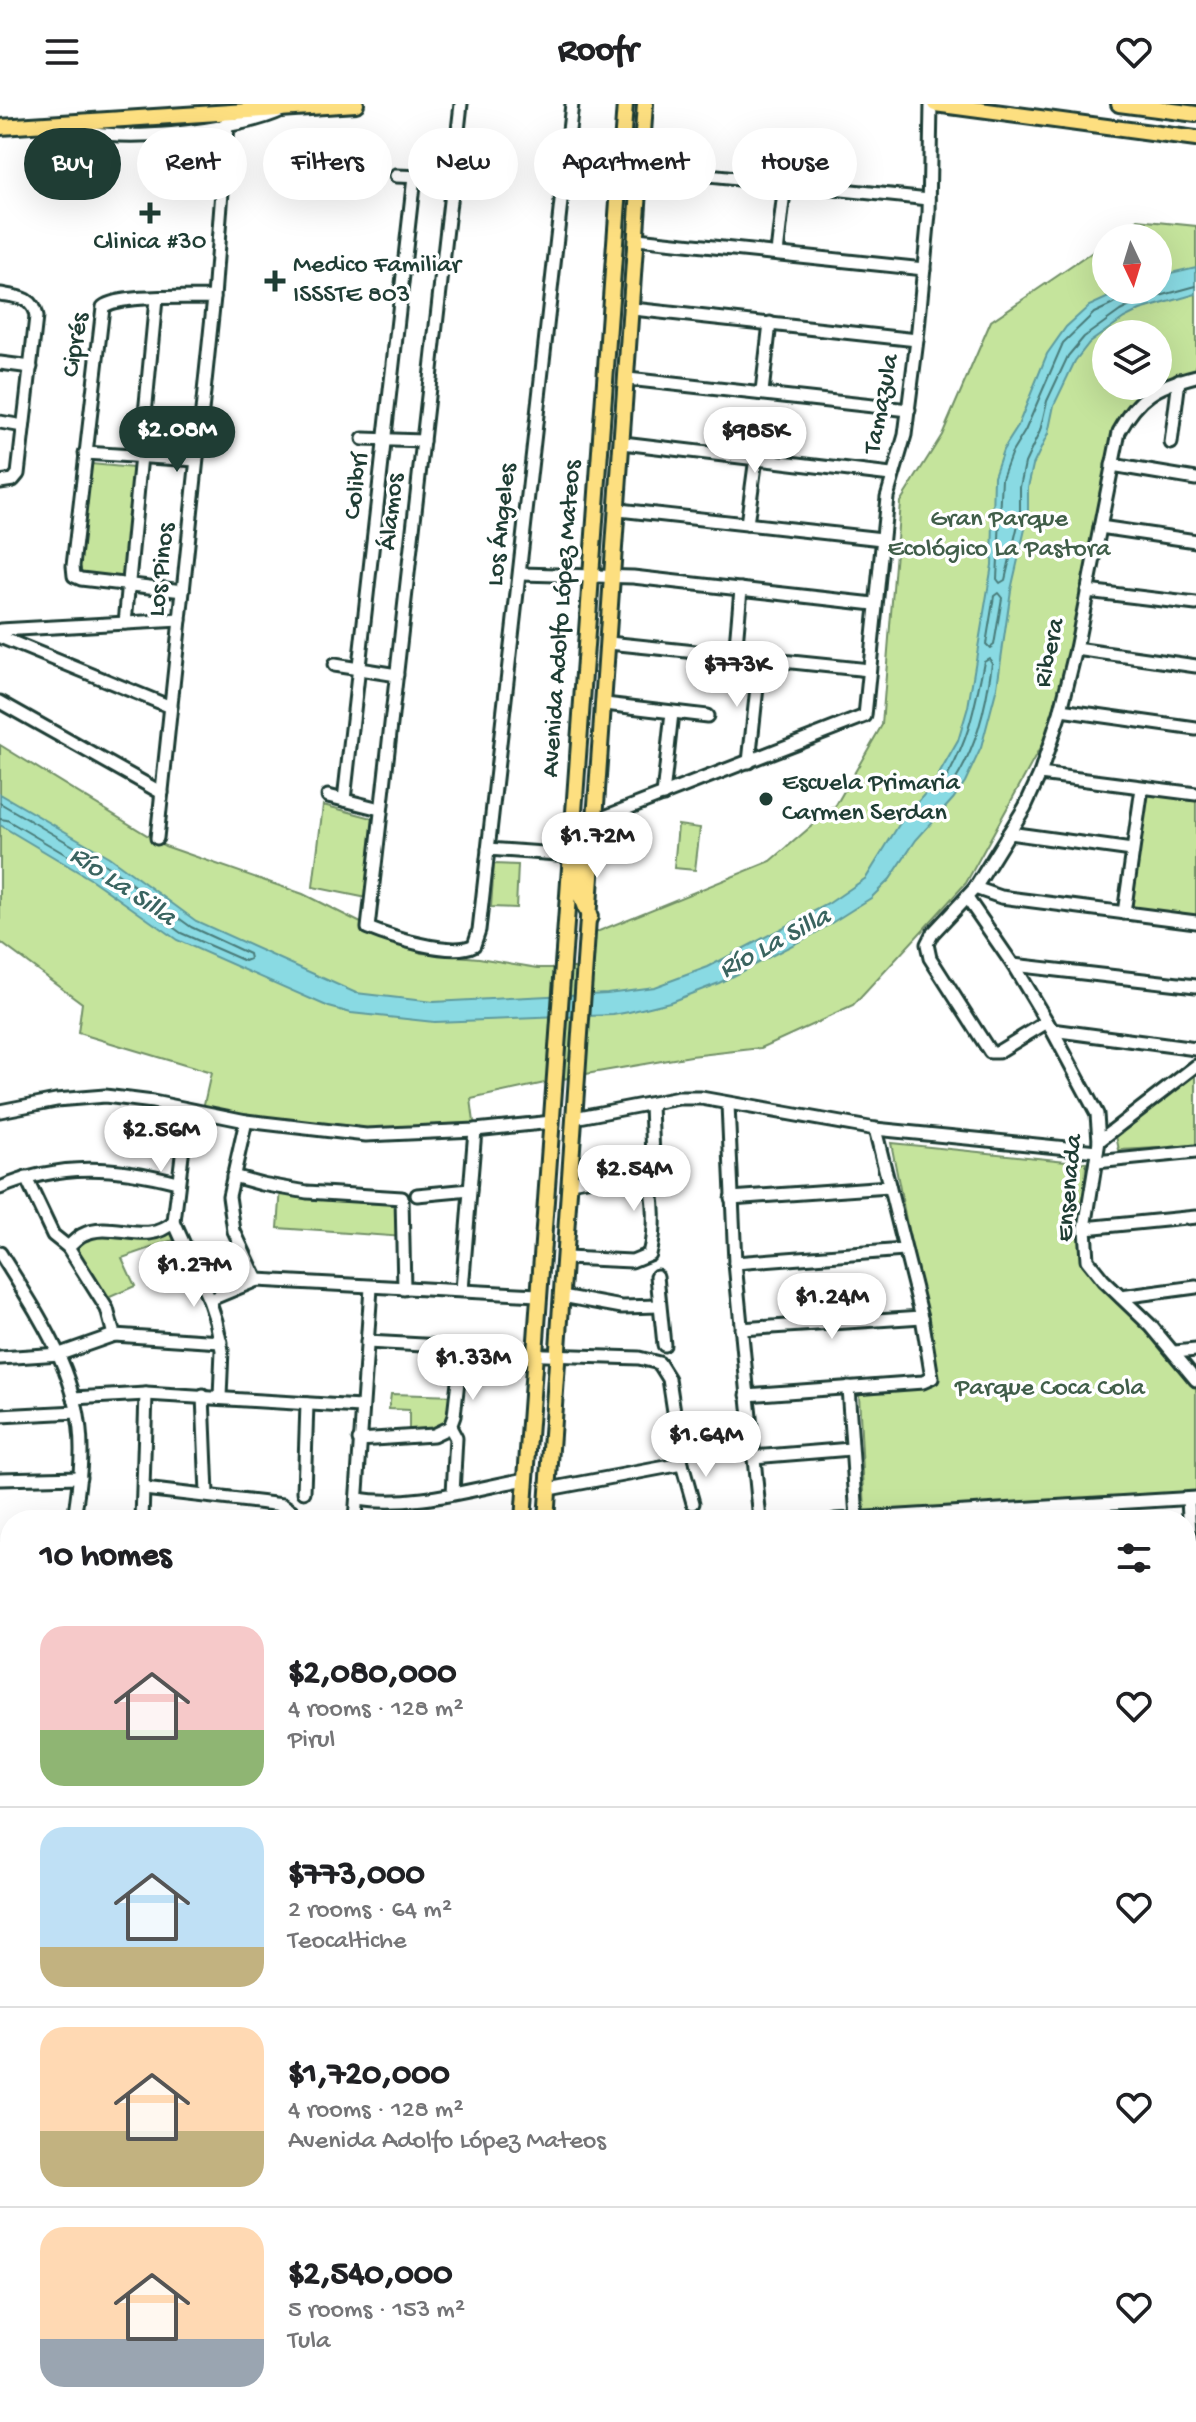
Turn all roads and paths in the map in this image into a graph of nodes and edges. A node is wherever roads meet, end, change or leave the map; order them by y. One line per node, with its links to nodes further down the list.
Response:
1 (356, 104): 10 (main road)
2 (461, 104): 13 (street, Álamos)
3 (572, 104): 61 (street, Los Ángeles)
4 (625, 104): 27 (main road, Avenida Adolfo López Mateos)
5 (645, 104): 14 (main road, Avenida Adolfo López Mateos)
6 (933, 104): 15 (main road); 19 (street, Tamazula)
7 (1119, 104): 9 (main road)
8 (164, 110): 10 (main road); 11 (main road)
9 (1196, 114)
10 (228, 119): 11 (street); 29 (street, Los Pinos)
11 (64, 123): 12 (main road)
12 (0, 127)
13 (458, 128)
14 (644, 128)
15 (1196, 139)
16 (396, 176): 17 (street)
17 (408, 177)
18 (857, 192): 19 (street)
19 (929, 199): 26 (street, Tamazula)
20 (412, 200): 44 (street, Colibrí)
21 (450, 200): 45 (street, Álamos)
22 (639, 200): 24 (main road, Avenida Adolfo López Mateos)
23 (783, 200): 25 (street)
24 (637, 239): 25 (street); 31 (main road, Avenida Adolfo López Mateos)
25 (777, 253): 26 (street)
26 (924, 269): 33 (street, Tamazula)
27 (610, 293): 31 (main road); 62 (main road, Avenida Adolfo López Mateos)
28 (0, 294): 35 (street)
29 (214, 297): 30 (street); 51 (street, Los Pinos)
30 (156, 299): 48 (street, Ciprés); 49 (street)
31 (633, 302): 32 (street); 37 (main road, Avenida Adolfo López Mateos)
32 (770, 323): 33 (street); 39 (street)
33 (917, 340): 40 (street, Tamazula)
34 (0, 363): 35 (street)
35 (31, 367): 42 (street)
36 (1196, 376): 38 (street, Ribera)
37 (628, 379): 39 (street); 46 (main road, Avenida Adolfo López Mateos)
38 (1179, 380): 47 (street); 52 (street, Ribera)
39 (762, 392): 40 (street)
40 (909, 410): 53 (street, Tamazula)
41 (0, 422): 42 (street)
42 (23, 426): 55 (street)
43 (363, 439): 44 (street)
44 (386, 440): 45 (street); 80 (street, Colibrí)
45 (423, 441): 82 (street, Álamos)
46 (623, 443): 50 (street); 56 (main road, Avenida Adolfo López Mateos)
47 (1171, 443)
48 (85, 453): 49 (street); 64 (street, Ciprés)
49 (139, 457): 51 (street); 64 (street)
50 (756, 458): 53 (street); 57 (street)
51 (196, 460): 66 (street, Los Pinos)
52 (1112, 465): 54 (street); 58 (street, Ribera)
53 (891, 475): 59 (street, Tamazula)
54 (1196, 479)
55 (0, 482)
56 (619, 510): 57 (street); 63 (main road, Avenida Adolfo López Mateos)
57 (747, 524): 59 (street)
58 (1100, 527): 60 (street); 67 (street, Ribera)
59 (882, 539): 68 (street, Tamazula)
60 (1196, 541)
61 (520, 574): 62 (street); 102 (street, Los Ángeles)
62 (590, 577): 63 (street); 104 (main road, Avenida Adolfo López Mateos)
63 (613, 577): 65 (street); 74 (main road, Avenida Adolfo López Mateos)
64 (128, 584): 66 (street); 71 (street)
65 (741, 589): 68 (street); 76 (street)
66 (183, 591): 70 (street, Los Pinos)
67 (1087, 591): 69 (street); 75 (street, Ribera)
68 (874, 604): 81 (street, Tamazula)
69 (1196, 604)
70 (180, 620): 71 (street); 85 (street, Los Pinos)
71 (125, 623): 72 (street)
72 (0, 630)
73 (0, 637): 85 (street)
74 (609, 643): 76 (street); 84 (main road, Avenida Adolfo López Mateos)
75 (1076, 649): 79 (street); 86 (street, Ribera)
76 (735, 656): 77 (street)
77 (760, 659): 81 (street); 90 (street)
78 (334, 665): 80 (street)
79 (1196, 666)
80 (360, 670): 82 (street); 97 (street, Colibrí)
81 (869, 670): 90 (street, Tamazula)
82 (397, 675): 98 (street, Álamos)
83 (0, 702): 93 (street)
84 (605, 704): 87 (street); 99 (main road, Avenida Adolfo López Mateos)
85 (171, 707): 93 (street, Los Pinos)
86 (1061, 710): 89 (street); 91 (street, Ribera)
87 (672, 713): 88 (street); 95 (street)
88 (707, 716)
89 (1196, 729)
90 (749, 762): 95 (street)
91 (1040, 774): 92 (street); 100 (street, Ribera)
92 (1142, 788): 94 (street); 103 (street)
93 (162, 793): 101 (street, Los Pinos)
94 (1196, 794)
95 (663, 795): 99 (street)
96 (328, 796): 97 (street)
97 (344, 800): 98 (street)
98 (380, 809): 109 (street, Álamos)
99 (597, 820): 118 (main road, Avenida Adolfo López Mateos)
100 (1009, 833): 103 (street); 105 (street, Ribera)
101 (157, 838)
102 (488, 849): 104 (street); 109 (street, Los Ángeles)
103 (1132, 850): 107 (street)
104 (571, 855): 120 (main road, Avenida Adolfo López Mateos)
105 (975, 888): 106 (street, Ribera); 107 (street)
106 (967, 898): 110 (street, Ensenada); 112 (street, Ribera)
107 (1124, 913): 108 (street)
108 (1196, 922)
109 (469, 948)
110 (1013, 965): 111 (street); 112 (street, Ensenada)
111 (1196, 986)
112 (1049, 1026): 113 (street); 124 (street, Ensenada)
113 (1196, 1049)
114 (1196, 1066): 124 (street)
115 (651, 1104): 116 (street); 118 (street); 126 (street)
116 (728, 1104): 121 (street); 135 (street)
117 (0, 1111): 119 (street)
118 (575, 1111): 130 (main road, Avenida Adolfo López Mateos)
119 (246, 1121): 123 (street); 127 (street)
120 (552, 1122): 123 (street); 150 (main road, Avenida Adolfo López Mateos)
121 (875, 1129): 124 (street); 131 (street)
122 (185, 1130): 129 (street)
123 (475, 1130): 133 (street)
124 (1097, 1151): 125 (street); 138 (street, Ensenada)
125 (1196, 1152)
126 (653, 1159)
127 (233, 1176): 145 (street); 148 (street)
128 (26, 1178): 129 (street); 132 (street); 139 (street)
129 (177, 1182): 137 (street)
130 (570, 1182): 142 (main road, Avenida Adolfo López Mateos); 142 (street)
131 (889, 1187): 135 (street); 140 (street)
132 (0, 1188)
133 (470, 1190): 134 (street); 149 (street)
134 (417, 1195)
135 (731, 1198): 143 (street)
136 (1196, 1217): 138 (street)
137 (174, 1222): 139 (street); 153 (street)
138 (1085, 1228): 152 (street, Ensenada)
139 (68, 1247): 157 (street)
140 (904, 1250): 143 (street); 155 (street)
141 (0, 1253): 164 (street)
142 (566, 1258): 151 (main road, Avenida Adolfo López Mateos)
143 (735, 1263): 156 (street)
144 (657, 1276): 154 (street)
145 (257, 1280): 147 (street); 153 (street)
146 (1196, 1287): 152 (street)
147 (371, 1288): 148 (street); 159 (street)
148 (404, 1289): 149 (street)
149 (462, 1290): 150 (street)
150 (538, 1295): 165 (main road, Avenida Adolfo López Mateos)
151 (562, 1296): 154 (street); 166 (main road, Avenida Adolfo López Mateos)
152 (1121, 1297): 163 (street, Ensenada)
153 (209, 1300): 158 (street)
154 (659, 1306): 160 (street)
155 (922, 1317): 156 (street); 169 (street)
156 (741, 1329): 171 (street)
157 (114, 1335): 158 (street); 164 (street)
158 (221, 1342): 173 (street)
159 (367, 1342): 161 (street); 176 (street)
160 (664, 1345)
161 (442, 1346)
162 (1196, 1350): 163 (street)
163 (1175, 1352): 168 (street, Ensenada)
164 (60, 1354): 167 (street); 174 (street)
165 (534, 1354): 166 (street); 179 (street); 186 (main road, Avenida Adolfo López Mateos)
166 (557, 1354): 183 (street); 188 (main road, Avenida Adolfo López Mateos)
167 (0, 1358)
168 (1196, 1380)
169 (848, 1387): 171 (street); 181 (street)
170 (146, 1394): 172 (street); 174 (street); 187 (street)
171 (747, 1395): 182 (street)
172 (203, 1396): 173 (street); 191 (street)
173 (220, 1397): 175 (street)
174 (74, 1398): 177 (street)
175 (307, 1404): 176 (street); 189 (street)
176 (361, 1407): 180 (street)
177 (77, 1412): 178 (street); 184 (street)
178 (0, 1416)
179 (450, 1427): 180 (street); 190 (street)
180 (359, 1440): 193 (street)
181 (851, 1449): 182 (street); 202 (street)
182 (753, 1457): 201 (street)
183 (682, 1464): 188 (street); 194 (street)
184 (80, 1477): 185 (street); 195 (street)
185 (0, 1479)
186 (526, 1479): 190 (street); 199 (main road, Avenida Adolfo López Mateos)
187 (144, 1489): 191 (street); 196 (street)
188 (549, 1489): 200 (main road, Avenida Adolfo López Mateos)
189 (304, 1492)
190 (453, 1493): 193 (street)
191 (207, 1494): 197 (street)
192 (1192, 1498): 203 (street)
193 (357, 1499): 198 (street)
194 (693, 1503)
195 (75, 1510)
196 (143, 1510)
197 (288, 1510)
198 (356, 1510)
199 (524, 1510)
200 (547, 1510)
201 (759, 1510)
202 (856, 1510)
203 (1052, 1510)
204 (649, 2422): 205 (street)
205 (661, 2422): 206 (street)
206 (747, 2422)

